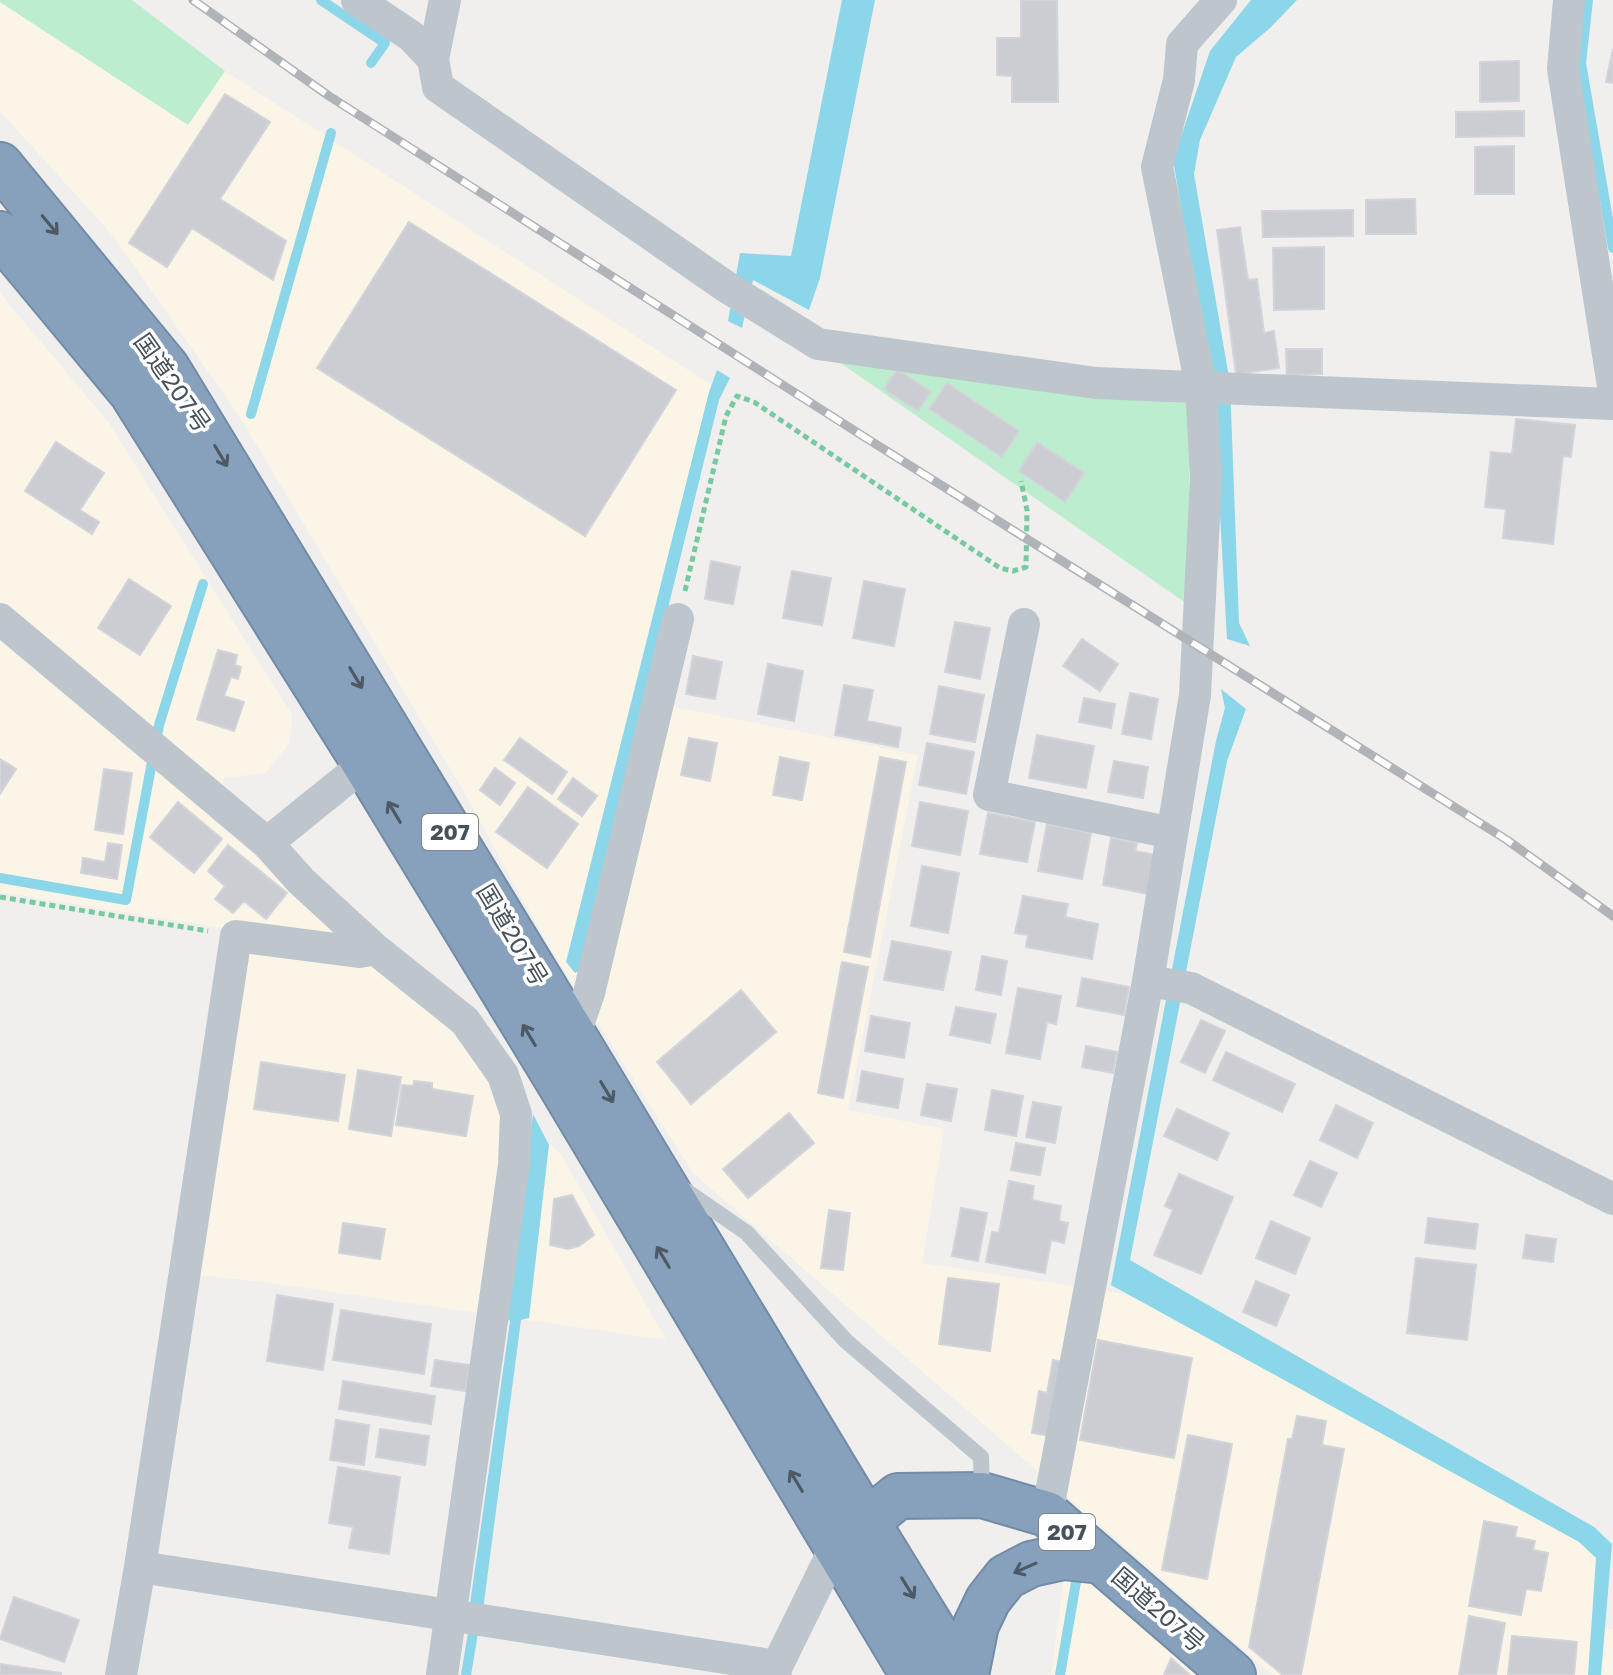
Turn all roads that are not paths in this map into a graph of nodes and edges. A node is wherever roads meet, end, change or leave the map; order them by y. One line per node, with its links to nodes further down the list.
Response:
1 (357, 0): 5 (street)
2 (445, 0): 5 (street)
3 (1221, 0): 8 (street)
4 (1569, 0): 9 (street)
5 (433, 59): 8 (street)
6 (0, 165): 14 (highway, 国道207号 / 207, one-way to 14)
7 (0, 234): 14 (highway, 国道207号 / 207)
8 (1201, 386): 10 (street); 15 (street)
9 (1613, 386)
10 (1613, 404)
11 (0, 619): 16 (street)
12 (678, 619): 19 (street)
13 (1024, 624): 15 (street)
14 (380, 752): 16 (street); 19 (highway, 国道207号 / 207); 24 (highway, 国道207号 / 207, one-way to 14)
15 (1172, 833): 18 (street)
16 (267, 843): 17 (street)
17 (375, 949): 26 (street); 27 (street)
18 (1167, 984): 21 (street); 23 (street)
19 (574, 1036): 20 (highway, 国道207号 / 207, one-way to 20)
20 (654, 1169): 22 (lane); 24 (highway, 国道207号 / 207)
21 (1613, 1199)
22 (982, 1495): 23 (highway, 国道207号 / 207); 24 (highway, 国道207号 / 207)
23 (1047, 1514): 25 (highway, 国道207号 / 207)
24 (851, 1535): 28 (street); 31 (highway, 207); 32 (highway, 207, one-way to 32)
25 (1101, 1561): 32 (highway, one-way to 32); 33 (highway, 国道207号 / 207)
26 (140, 1567): 27 (street); 29 (street)
27 (452, 1615): 28 (street); 30 (street)
28 (776, 1670)
29 (121, 1675)
30 (442, 1675)
31 (913, 1675)
32 (964, 1675)
33 (1233, 1675)

